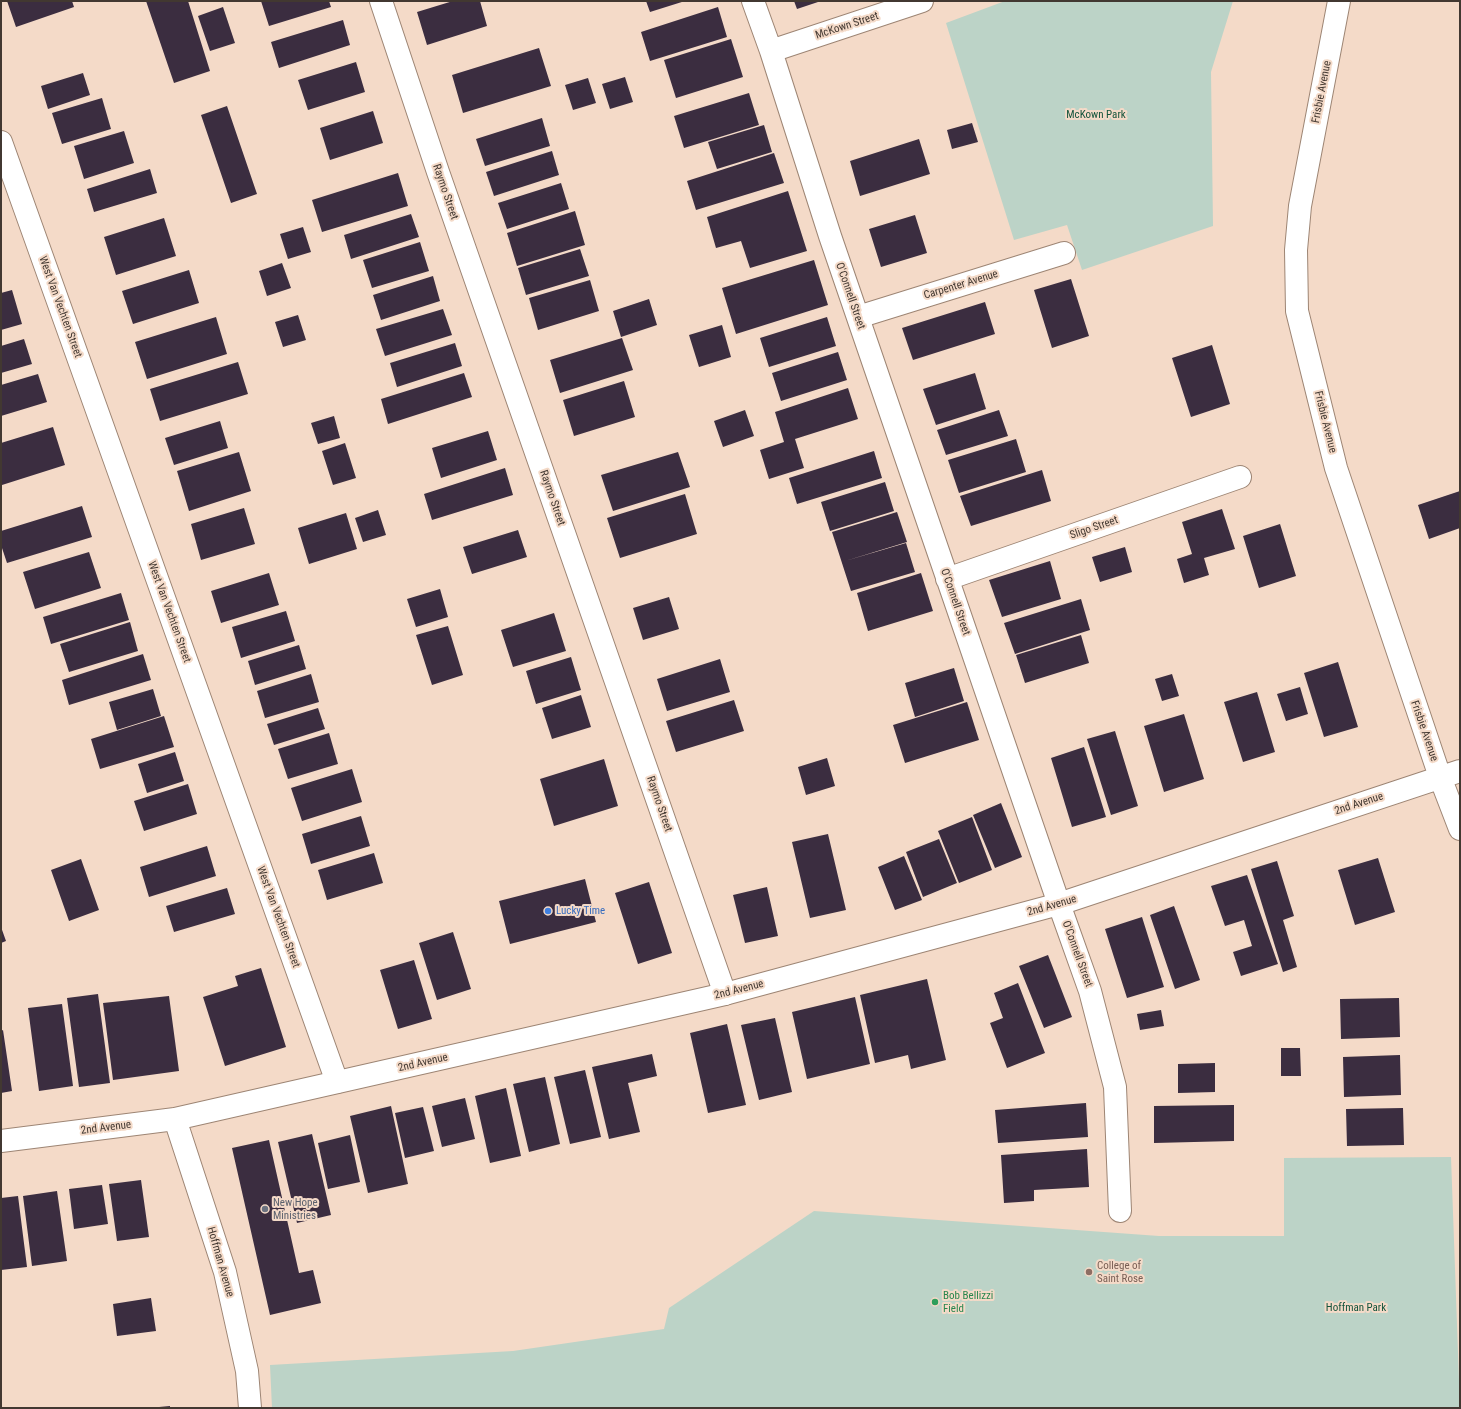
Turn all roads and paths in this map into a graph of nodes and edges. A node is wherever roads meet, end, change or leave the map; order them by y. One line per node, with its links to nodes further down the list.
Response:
1 (381, 1): 15 (street, Raymo Street)
2 (753, 1): 5 (street, O'Connell Street)
3 (922, 1): 5 (street, McKown Street)
4 (1339, 1): 12 (street, Frisbie Avenue)
5 (771, 51): 8 (street, O'Connell Street)
6 (1, 142): 16 (street, West Van Vechten Street)
7 (1064, 253): 8 (street, Carpenter Avenue)
8 (858, 317): 10 (street, O'Connell Street)
9 (1240, 477): 10 (street, Sligo Street)
10 (947, 579): 14 (street, O'Connell Street)
11 (1460, 771): 12 (street, 2nd Avenue)
12 (1440, 777): 13 (street, Frisbie Avenue); 14 (street, 2nd Avenue)
13 (1460, 829)
14 (1059, 904): 15 (street, 2nd Avenue); 19 (street, O'Connell Street)
15 (725, 994): 16 (street, 2nd Avenue)
16 (337, 1082): 17 (street, 2nd Avenue)
17 (175, 1119): 18 (street, 2nd Avenue); 20 (street, Hoffman Avenue)
18 (1, 1140)
19 (1120, 1211)
20 (250, 1408)

